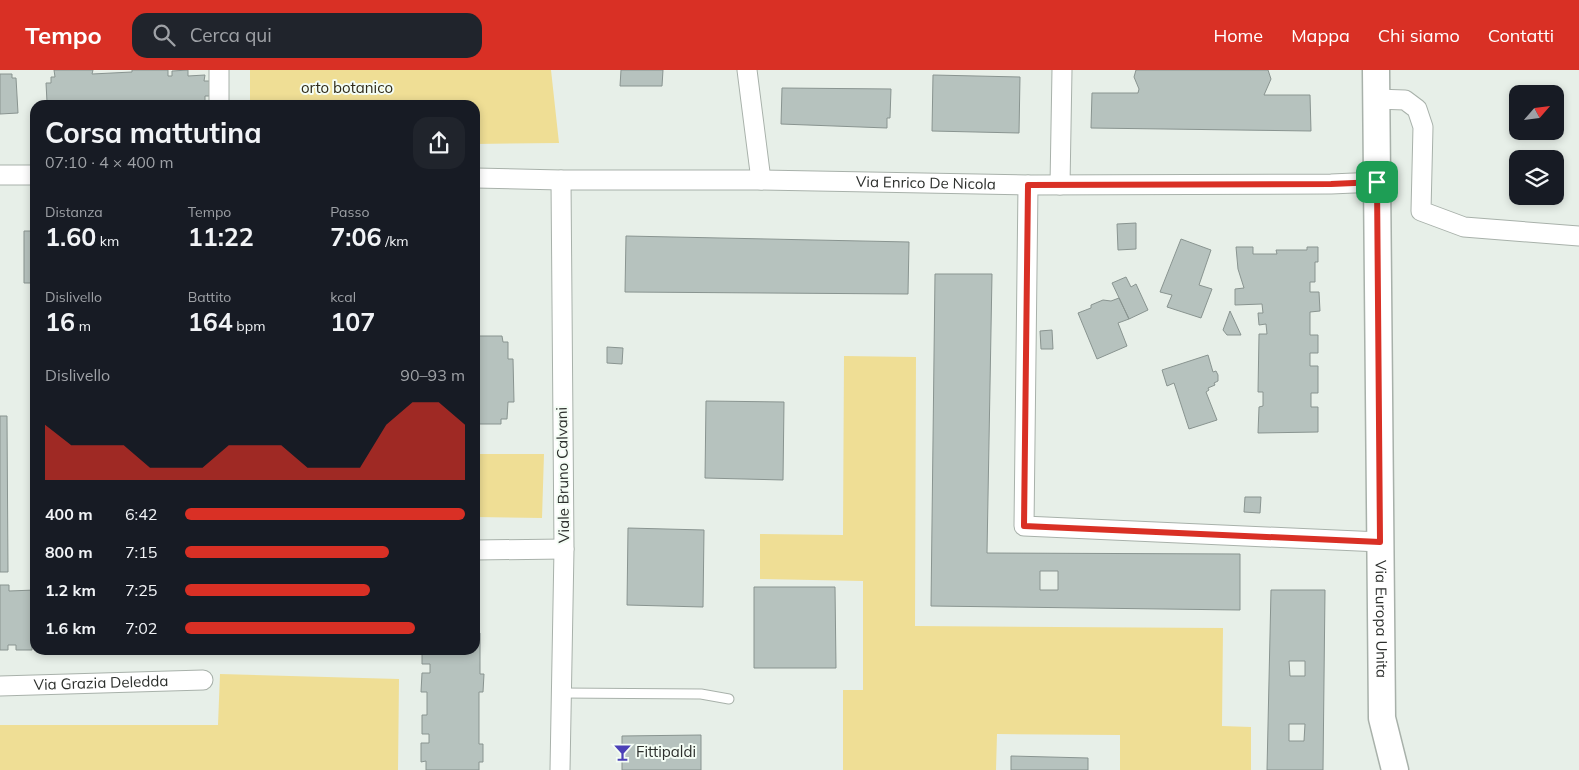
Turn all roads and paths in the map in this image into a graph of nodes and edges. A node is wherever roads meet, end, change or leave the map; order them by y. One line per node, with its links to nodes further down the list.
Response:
1 (219, 70): 6 (street)
2 (747, 70): 11 (street)
3 (1062, 70): 14 (street)
4 (1376, 70): 5 (street, Via Europa Unita)
5 (1376, 99): 12 (street, Via Europa Unita); 15 (street)
6 (219, 100)
7 (0, 175): 8 (street)
8 (30, 175)
9 (480, 178): 10 (street, Via Enrico De Nicola)
10 (560, 180): 11 (street, Via Enrico De Nicola); 17 (street, Viale Bruno Calvani)
11 (762, 180): 13 (street, Via Enrico De Nicola)
12 (1377, 182): 14 (street, Via Enrico De Nicola); 16 (street, Via Europa Unita)
13 (1028, 185): 14 (street, Via Enrico De Nicola); 16 (street)
14 (1060, 185)
15 (1579, 236)
16 (1380, 542): 23 (street, Via Europa Unita)
17 (564, 549): 18 (street); 21 (street, Viale Bruno Calvani)
18 (480, 550)
19 (203, 680): 20 (street, Via Grazia Deledda)
20 (0, 686)
21 (560, 693): 22 (lane); 24 (street, Viale Bruno Calvani)
22 (729, 698)
23 (1382, 718): 25 (street); 26 (street, Via Europa Unita)
24 (560, 770)
25 (1382, 770)
26 (1395, 770)

